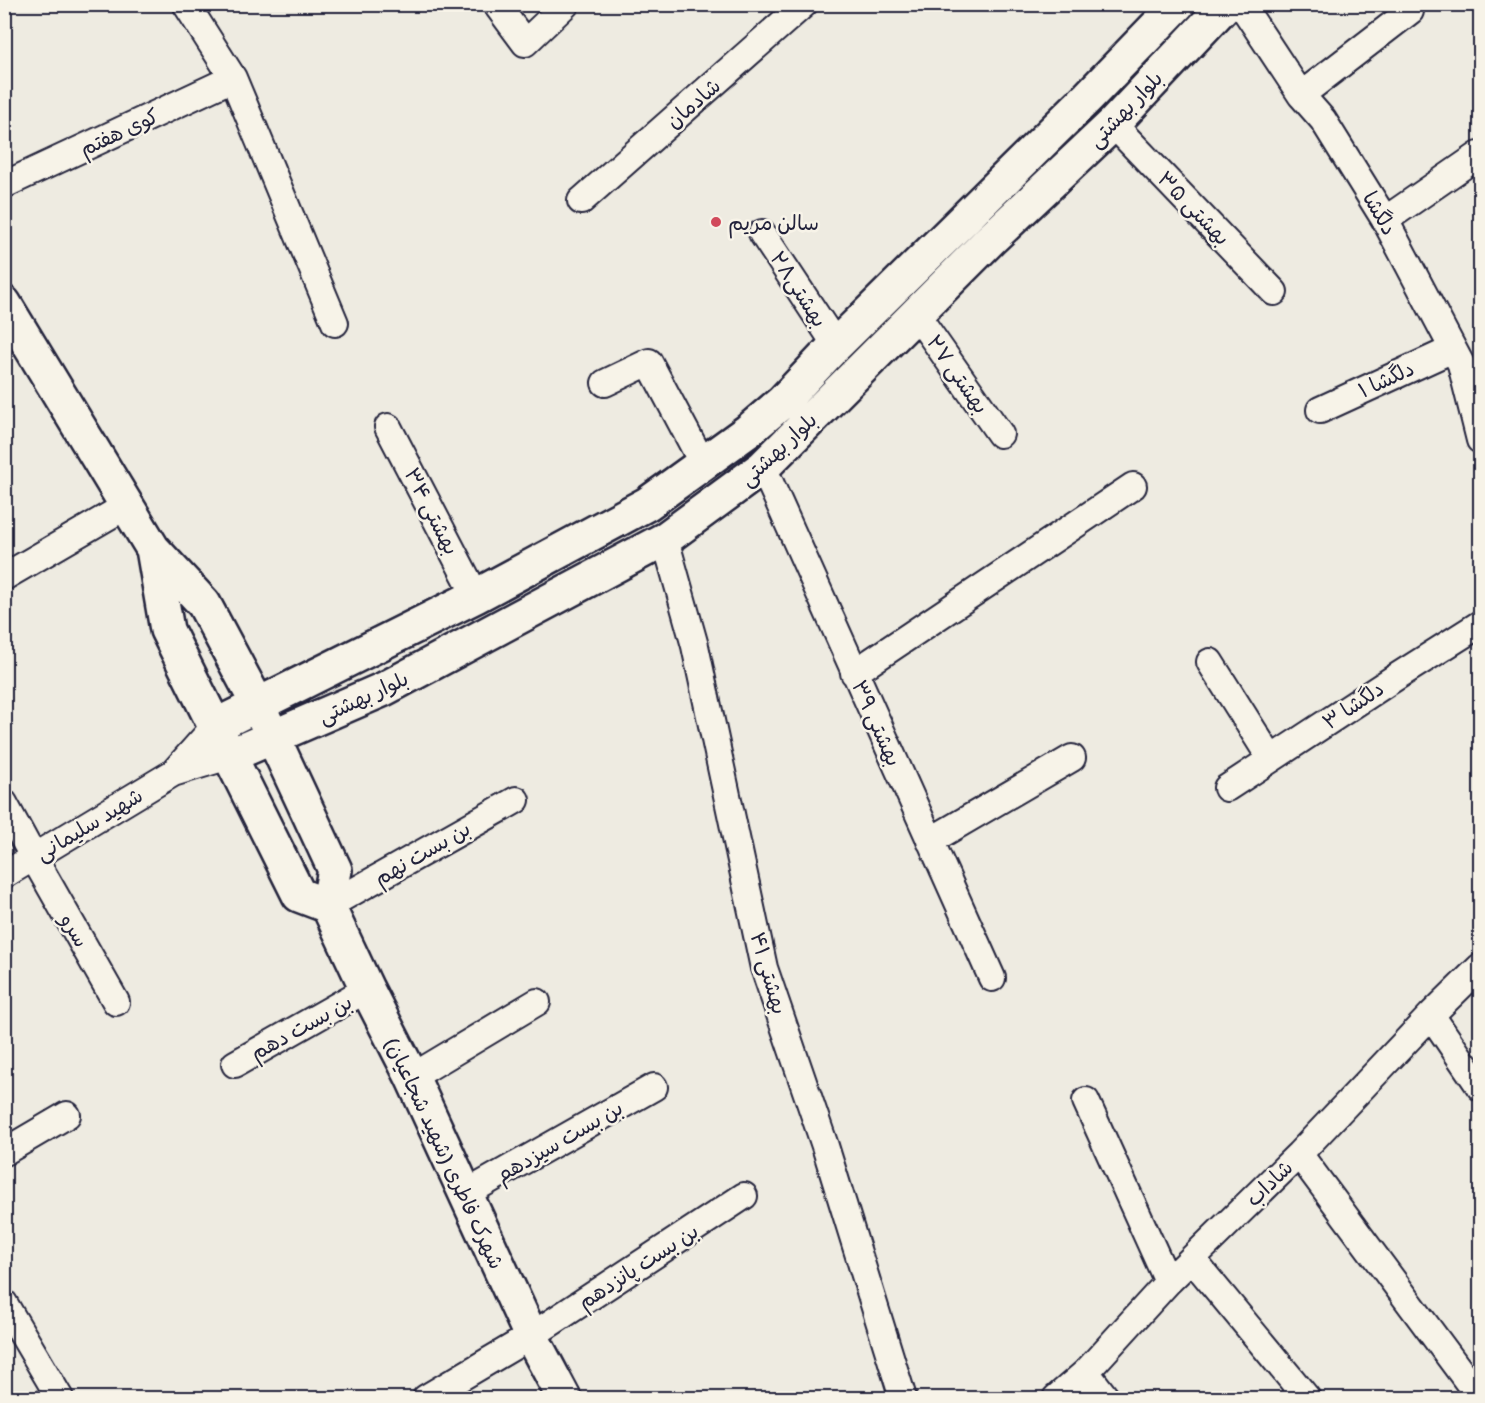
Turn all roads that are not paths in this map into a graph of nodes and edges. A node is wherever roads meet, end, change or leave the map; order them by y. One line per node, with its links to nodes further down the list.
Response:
1 (186, 4): 9 (street)
2 (496, 4): 3 (street)
3 (566, 4)
4 (804, 4): 14 (street, شادمان)
5 (1178, 4): 21 (main road, بلوار بهشتی)
6 (1226, 4): 11 (main road, بلوار بهشتی)
7 (1241, 4): 10 (street, دلگشا)
8 (1410, 11): 10 (street)
9 (233, 78): 13 (street, کوی هفتم); 20 (street)
10 (1301, 95): 15 (street, دلگشا)
11 (1113, 124): 17 (street, بهشتی ۳۵); 19 (main road, بلوار بهشتی)
12 (1479, 155): 15 (street)
13 (4, 185)
14 (581, 201)
15 (1385, 220): 22 (street, دلگشا)
16 (762, 233): 21 (street, بهشتی۲۸)
17 (1274, 292)
18 (4, 303): 31 (main road)
19 (916, 314): 26 (street, بهشتی ٣٧); 29 (main road, بلوار بهشتی)
20 (335, 323)
21 (836, 345): 28 (main road, بلوار بهشتی)
22 (1453, 349): 24 (street, دلگشا ۱); 27 (street, دلگشا)
23 (605, 383): 28 (street)
24 (1320, 410)
25 (388, 427): 35 (street, بهشتی ۳۴)
26 (1000, 434)
27 (1480, 440)
28 (703, 464): 35 (main road, بلوار بهشتی)
29 (763, 467): 32 (main road, بلوار بهشتی); 38 (street, بهشتی ۳۹)
30 (1133, 486): 38 (street)
31 (126, 506): 33 (main road); 34 (street)
32 (665, 538): 41 (main road, بلوار بهشتی); 77 (street, بهشتی ۴۱)
33 (153, 549): 39 (main road); 40 (main road)
34 (4, 577)
35 (476, 596): 39 (main road, بلوار بهشتی)
36 (1480, 624): 44 (street, دلگشا ۳)
37 (1210, 662): 44 (street)
38 (855, 673): 49 (street, بهشتی ۳۹)
39 (258, 705): 40 (main road, بلوار بهشتی); 41 (main road)
40 (215, 726): 42 (main road); 45 (street, شهید سلیمانی)
41 (273, 738): 42 (main road, بلوار بهشتی); 52 (main road)
42 (230, 756): 45 (street, شهید سلیمانی); 52 (main road)
43 (1072, 758): 49 (street)
44 (1271, 759): 46 (street, دلگشا ۳)
45 (173, 773): 50 (street, شهید سلیمانی)
46 (1227, 789)
47 (516, 800): 52 (street, بن بست نهم)
48 (4, 803): 50 (street, سرو)
49 (930, 841): 54 (street, بهشتی ۳۹)
50 (34, 858): 51 (street, شهید سلیمانی); 56 (street, سرو)
51 (4, 875)
52 (328, 906): 55 (main road, شهرک فاطری (شهید شجاعیان))
53 (1480, 967): 58 (street, شاداب)
54 (992, 978)
55 (367, 989): 59 (street, بن بست دهم); 60 (main road, شهرک فاطری (شهید شجاعیان))
56 (116, 1002)
57 (537, 1002): 60 (street)
58 (1431, 1015): 62 (street); 66 (street, شاداب)
59 (234, 1064)
60 (412, 1077): 67 (main road, شهرک فاطری (شهید شجاعیان))
61 (654, 1087): 67 (street, بن بست سیزدهم)
62 (1480, 1087)
63 (1086, 1101): 70 (street)
64 (67, 1115): 65 (street)
65 (4, 1152)
66 (1299, 1154): 69 (street, شاداب); 81 (street)
67 (465, 1194): 72 (main road, شهرک فاطری (شهید شجاعیان))
68 (744, 1196): 72 (street, بن بست پانزدهم)
69 (1192, 1259): 70 (street, شاداب); 80 (street)
70 (1168, 1281): 73 (street, شاداب)
71 (4, 1303): 74 (street)
72 (531, 1336): 75 (street, بن بست پانزدهم); 76 (main road, شهرک فاطری (شهید شجاعیان))
73 (1086, 1372): 78 (street, شاداب); 79 (street)
74 (60, 1398)
75 (426, 1398)
76 (564, 1398)
77 (903, 1398)
78 (1056, 1398)
79 (1106, 1398)
80 (1306, 1398)
81 (1480, 1398)

